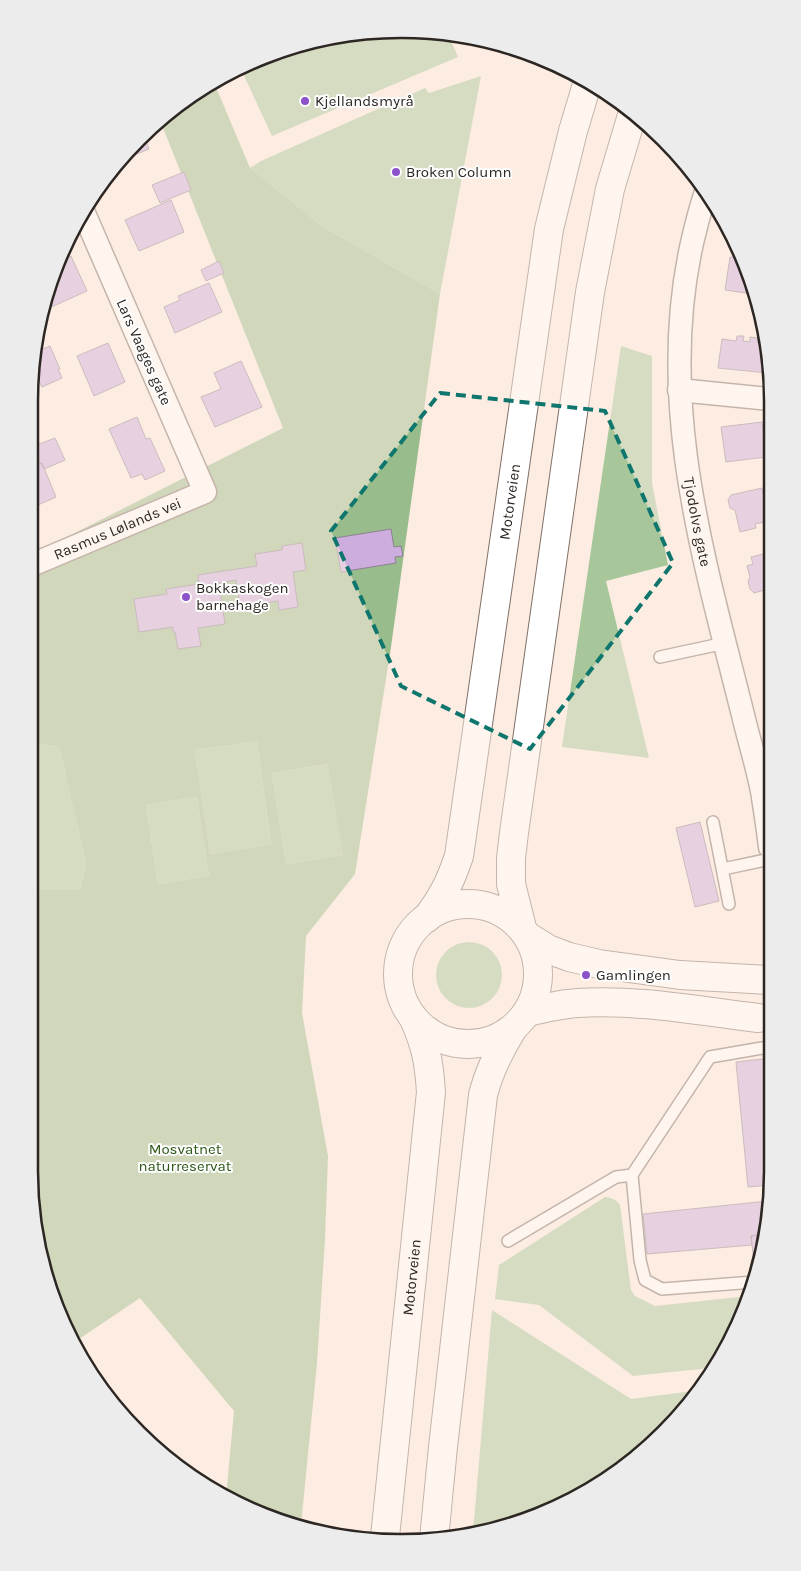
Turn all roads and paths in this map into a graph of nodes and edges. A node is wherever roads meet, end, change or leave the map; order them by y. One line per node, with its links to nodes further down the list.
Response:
1 (586, 89): 16 (highway, Motorveien)
2 (630, 120): 17 (highway)
3 (703, 200): 5 (street, Tjodolvs gate)
4 (86, 220): 7 (street, Lars Vaages gate)
5 (679, 390): 6 (street); 9 (street, Tjodolvs gate)
6 (764, 398)
7 (205, 492): 8 (street, Rasmus Lølands vei)
8 (38, 562)
9 (725, 643): 10 (lane); 11 (street, Tjodolvs gate)
10 (660, 657)
11 (764, 784)
12 (713, 822): 14 (lane)
13 (764, 861): 14 (lane)
14 (722, 869): 15 (lane)
15 (729, 904)
16 (427, 918): 17 (highway); 20 (highway)
17 (525, 932): 18 (highway); 21 (highway)
18 (764, 980)
19 (758, 1018): 21 (highway)
20 (414, 1019): 21 (highway); 27 (highway, Motorveien)
21 (520, 1021): 26 (highway)
22 (764, 1048): 23 (lane)
23 (632, 1175): 24 (lane); 25 (lane)
24 (508, 1241)
25 (745, 1283)
26 (435, 1532)
27 (385, 1533)

